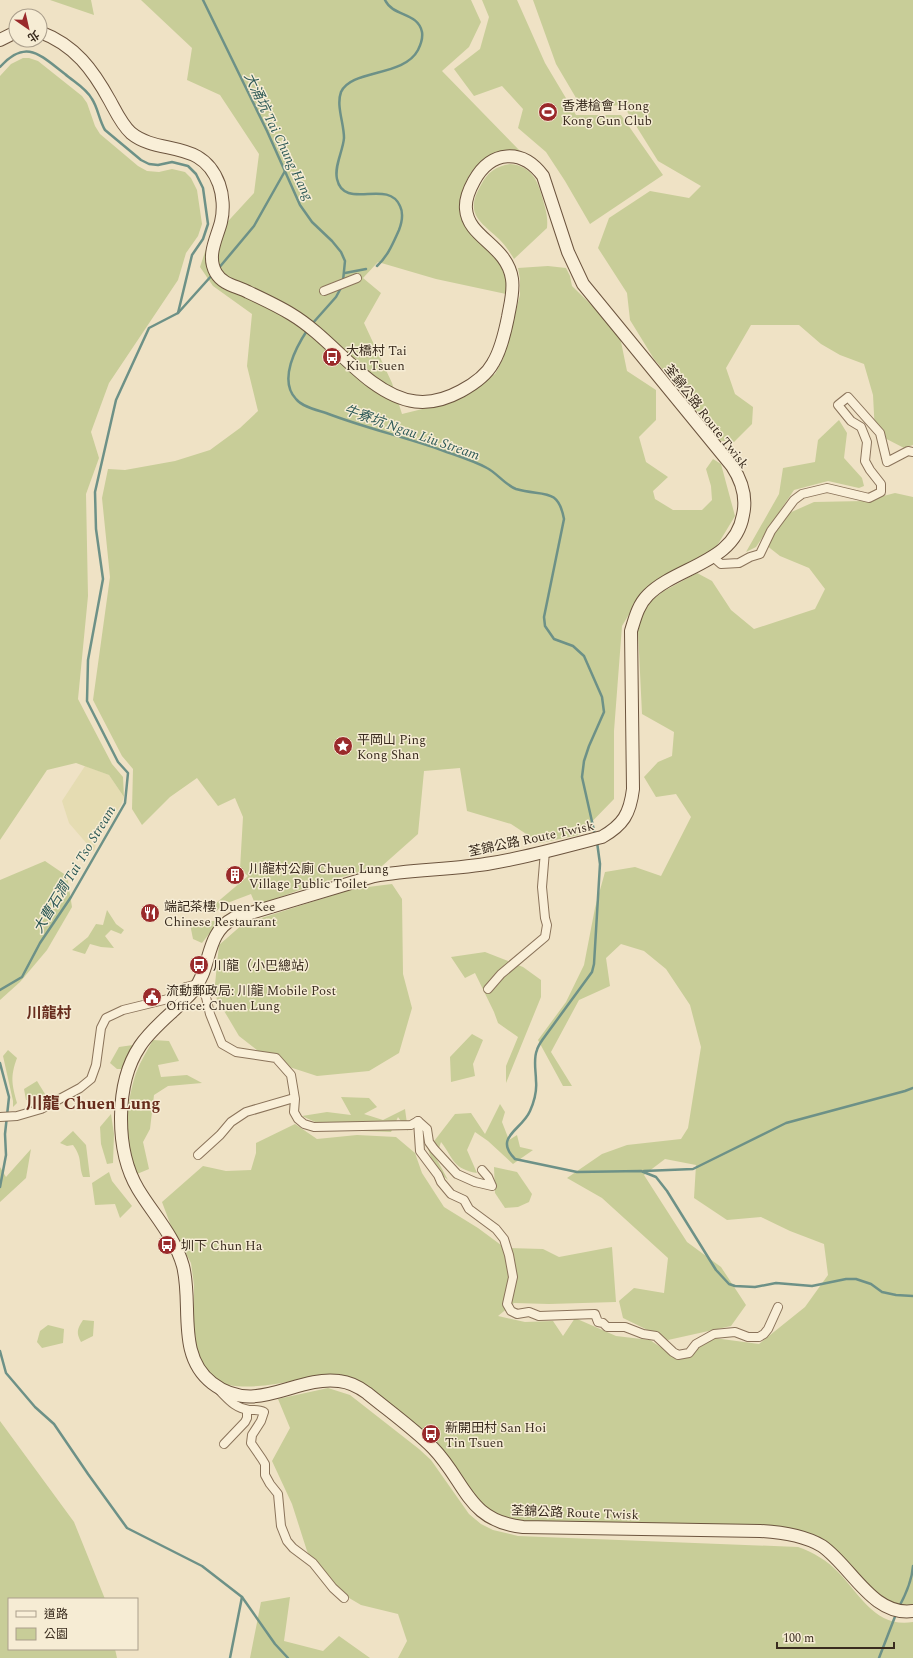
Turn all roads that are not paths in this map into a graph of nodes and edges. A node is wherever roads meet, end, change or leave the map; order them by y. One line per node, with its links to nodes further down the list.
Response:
1 (48, 36): 5 (main road, 荃錦公路 Route Twisk)
2 (357, 278): 3 (street)
3 (324, 291)
4 (913, 452): 5 (street)
5 (712, 557): 6 (main road, 荃錦公路 Route Twisk)
6 (545, 851): 7 (main road, 荃錦公路 Route Twisk); 8 (street)
7 (198, 984): 9 (street); 10 (street); 15 (main road, 荃錦公路 Route Twisk)
8 (488, 989)
9 (294, 1098): 11 (street); 12 (street)
10 (0, 1117)
11 (418, 1121): 13 (street); 14 (street)
12 (198, 1154)
13 (482, 1170)
14 (778, 1307)
15 (214, 1384): 16 (street); 19 (main road, 荃錦公路 Route Twisk)
16 (247, 1410): 17 (street); 18 (street)
17 (224, 1444)
18 (344, 1598)
19 (902, 1611)

